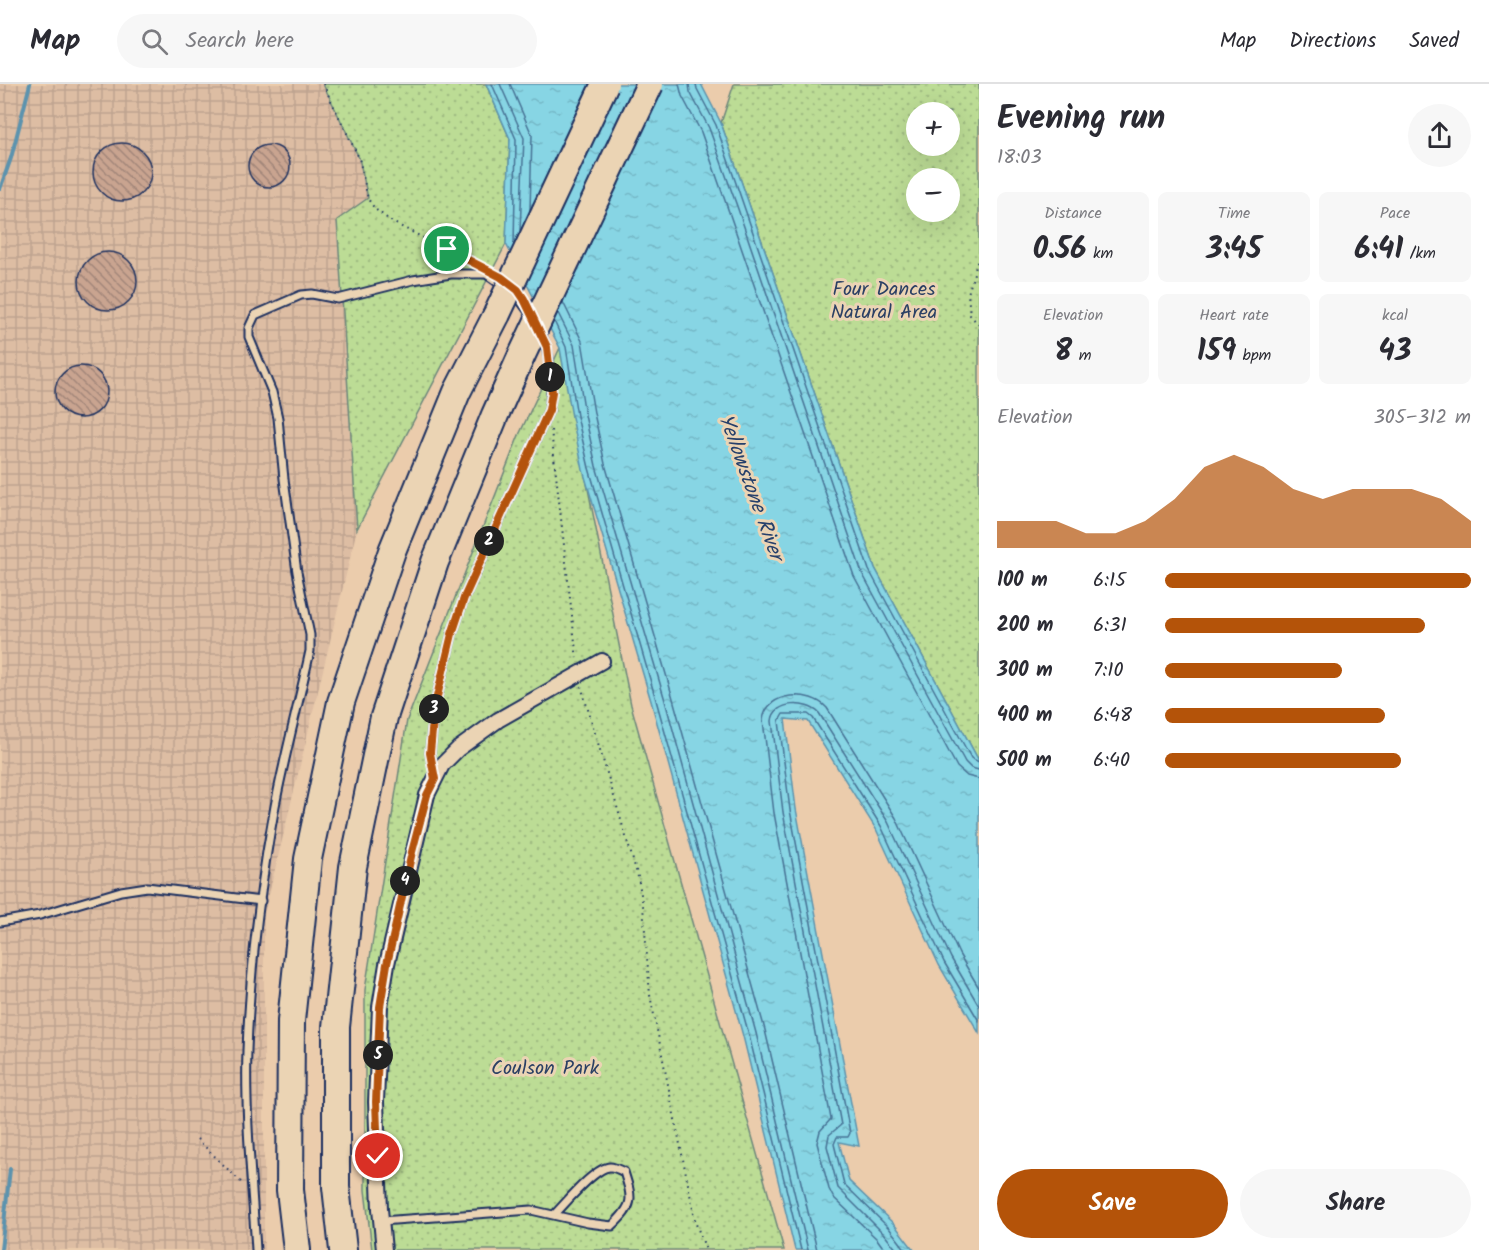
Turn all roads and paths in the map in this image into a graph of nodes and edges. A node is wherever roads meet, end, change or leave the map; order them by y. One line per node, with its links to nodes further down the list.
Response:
1 (323, 84): 5 (path)
2 (605, 84): 18 (highway, bridge)
3 (650, 84): 19 (highway, bridge)
4 (979, 256): 6 (path)
5 (481, 267)
6 (979, 325)
7 (549, 410): 9 (path); 10 (lane); 11 (lane)
8 (602, 662): 9 (street)
9 (580, 675): 10 (street); 21 (path)
10 (435, 779): 16 (street)
11 (261, 901): 12 (lane); 14 (lane)
12 (0, 922)
13 (197, 1139): 14 (path)
14 (252, 1193): 17 (lane)
15 (554, 1215): 15 (lane); 16 (lane)
16 (381, 1221): 20 (street)
17 (256, 1250)
18 (297, 1250)
19 (343, 1250)
20 (384, 1250)
21 (706, 1250)

